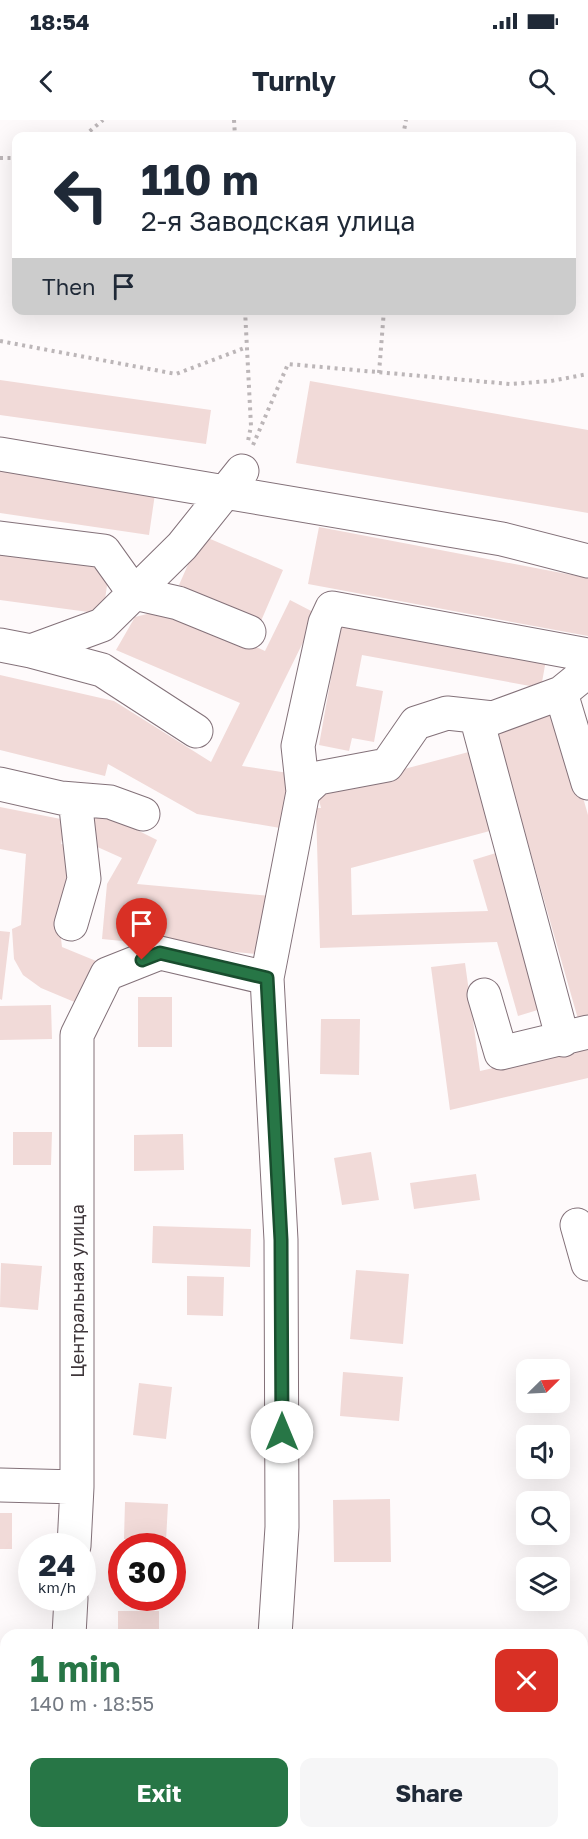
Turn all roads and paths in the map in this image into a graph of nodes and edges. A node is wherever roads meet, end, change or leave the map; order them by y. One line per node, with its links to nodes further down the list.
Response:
1 (103, 120): 2 (path)
2 (89, 132)
3 (245, 315): 6 (path)
4 (384, 315): 7 (path)
5 (0, 341): 6 (path)
6 (247, 347): 10 (path)
7 (379, 373): 8 (path); 10 (path)
8 (588, 374)
9 (0, 454): 10 (street)
10 (234, 481): 12 (street); 13 (street)
11 (0, 538): 13 (street)
12 (588, 561)
13 (134, 593): 14 (street); 15 (street)
14 (249, 632)
15 (16, 648): 20 (street)
16 (588, 655): 23 (street)
17 (588, 671): 18 (street)
18 (561, 693): 19 (street); 21 (street)
19 (476, 716): 23 (street); 29 (street)
20 (196, 731)
21 (588, 783)
22 (0, 784): 24 (street)
23 (303, 792): 27 (street)
24 (75, 799): 25 (street); 26 (street)
25 (143, 814)
26 (71, 924)
27 (267, 978): 33 (street, Центральная улица); 37 (street)
28 (484, 995): 29 (street)
29 (576, 1036)
30 (577, 1225): 31 (street)
31 (588, 1264)
32 (0, 1485): 33 (street)
33 (77, 1487): 34 (street, Центральная улица)
34 (75, 1533)
35 (70, 1611): 36 (street)
36 (69, 1629)
37 (275, 1629)

